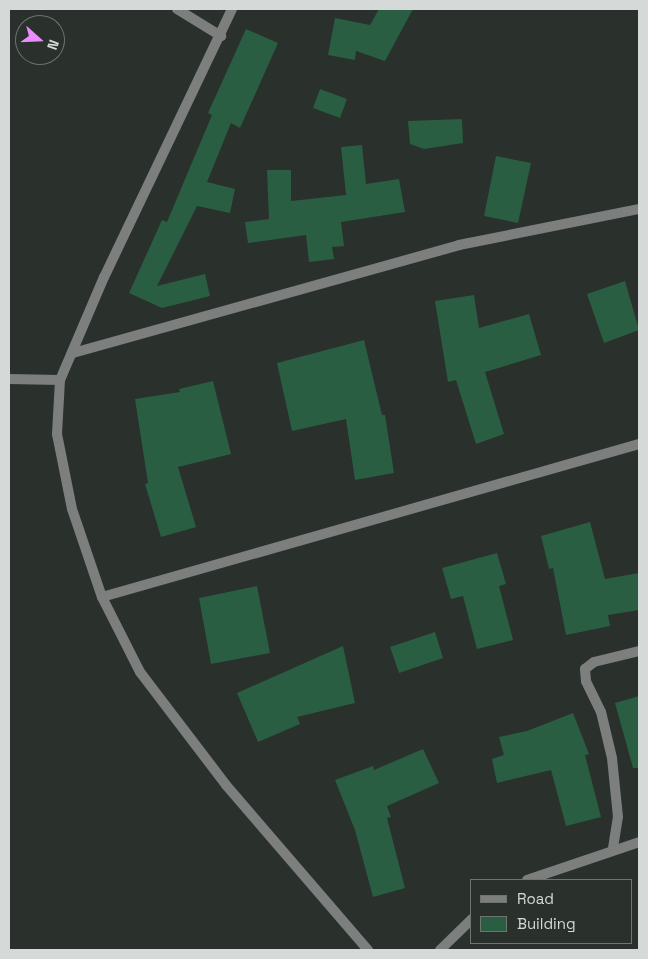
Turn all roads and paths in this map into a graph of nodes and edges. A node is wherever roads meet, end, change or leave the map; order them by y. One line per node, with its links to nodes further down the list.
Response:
1 (177, 9): 3 (street)
2 (232, 9): 3 (street)
3 (221, 36): 5 (street)
4 (639, 209): 5 (street)
5 (73, 353): 7 (street)
6 (9, 379): 7 (street)
7 (60, 380): 9 (street)
8 (639, 444): 9 (street)
9 (102, 597): 15 (street)
10 (639, 651): 12 (street)
11 (639, 842): 12 (street)
12 (613, 848): 13 (street)
13 (531, 879)
14 (470, 921): 16 (street)
15 (368, 950)
16 (440, 950)

